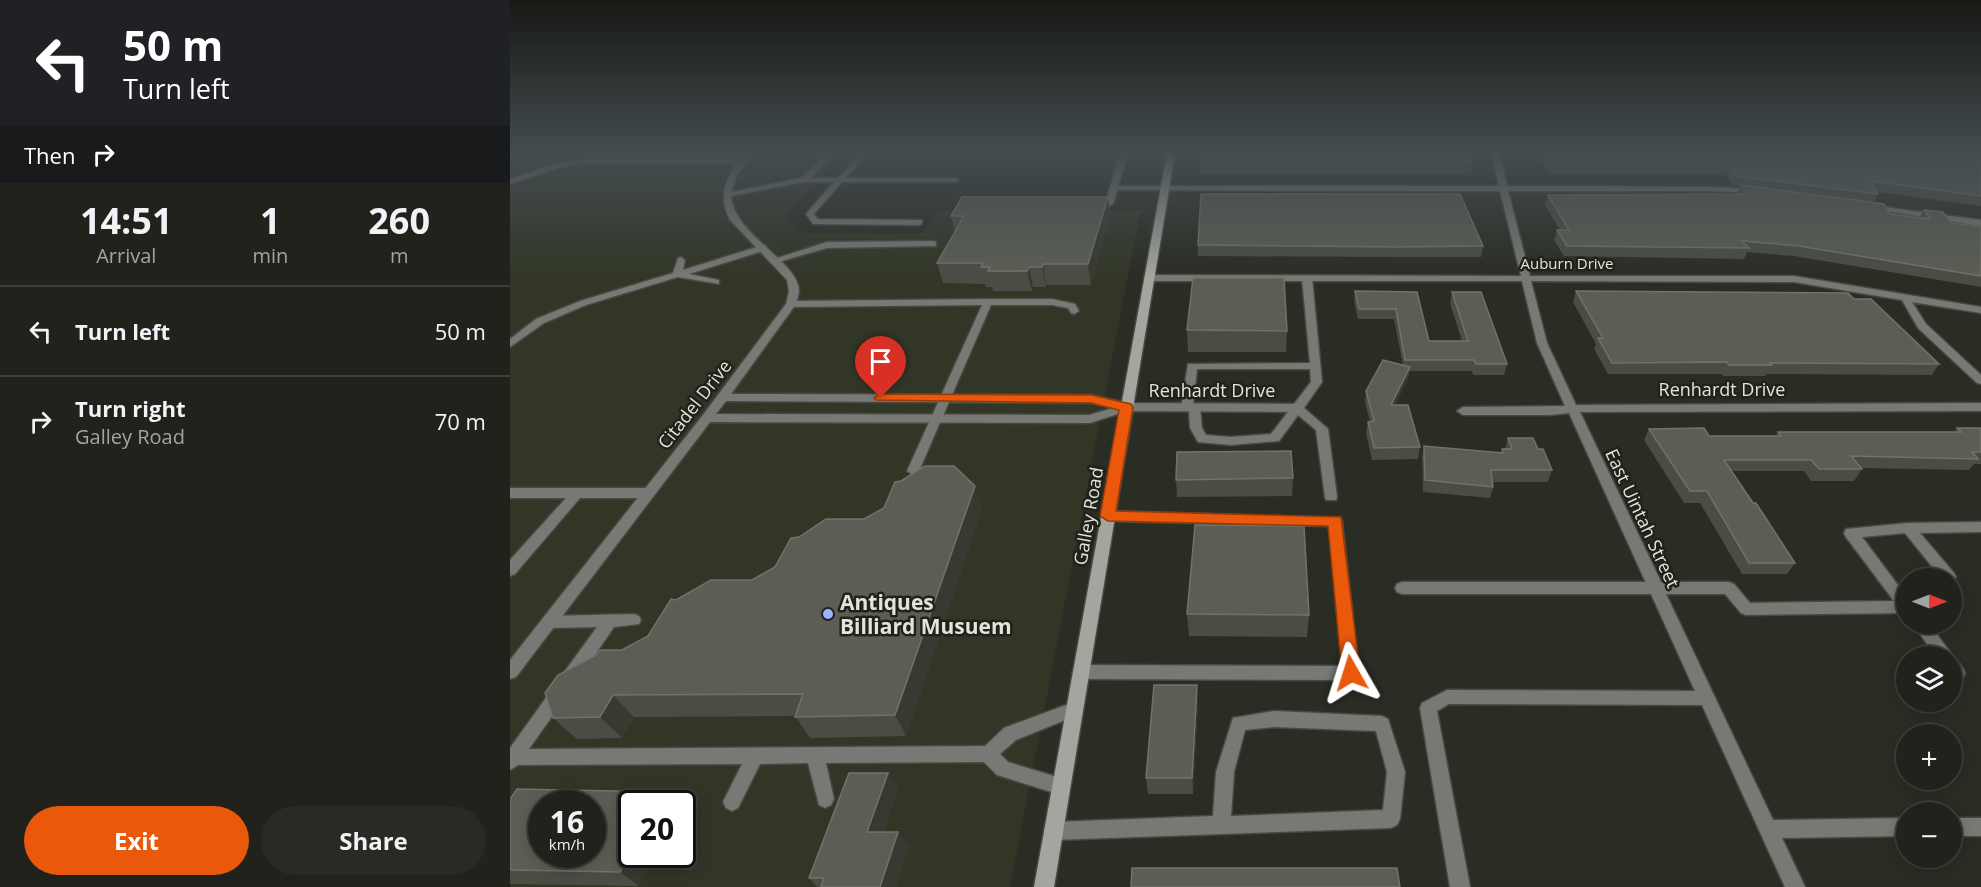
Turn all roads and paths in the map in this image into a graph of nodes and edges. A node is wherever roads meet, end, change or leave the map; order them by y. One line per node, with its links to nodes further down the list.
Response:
1 (729, 194): 6 (street)
2 (827, 194): 9 (street)
3 (1112, 194): 7 (street)
4 (1164, 194): 16 (main road, Galley Road)
5 (1504, 194): 18 (street, East Uintah Street)
6 (726, 195): 12 (street)
7 (1109, 204)
8 (1862, 206): 10 (street)
9 (919, 222)
10 (1981, 223)
11 (933, 244): 13 (street)
12 (763, 248): 13 (street); 15 (street)
13 (775, 260): 22 (street)
14 (681, 261): 15 (street)
15 (677, 274): 19 (street); 25 (street)
16 (1149, 278): 17 (street, Auburn Drive); 30 (main road, Galley Road)
17 (1306, 278): 18 (street, Auburn Drive); 26 (street)
18 (1524, 278): 20 (street, Auburn Drive); 34 (street, East Uintah Street)
19 (716, 282)
20 (1905, 297): 24 (street, Auburn Drive); 27 (street)
21 (988, 302): 22 (street); 23 (street); 29 (street)
22 (791, 304): 28 (street, Citadel Drive)
23 (1074, 310)
24 (1981, 310)
25 (510, 344)
26 (1316, 366): 32 (street); 33 (street)
27 (1981, 381)
28 (723, 397): 29 (street, Renhardt Drive); 36 (street, Citadel Drive)
29 (945, 398): 30 (street, Renhardt Drive); 37 (street)
30 (1126, 407): 32 (street, Renhardt Drive); 37 (street, Renhardt Drive); 43 (main road, Galley Road)
31 (1981, 407): 34 (street, Renhardt Drive)
32 (1190, 408): 33 (street, Renhardt Drive); 33 (street)
33 (1297, 408): 42 (street)
34 (1571, 409): 35 (street, Renhardt Drive); 50 (street, East Uintah Street)
35 (1463, 411)
36 (708, 418): 37 (street, Renhardt Drive); 41 (street, Citadel Drive)
37 (936, 419): 38 (street)
38 (913, 471)
39 (510, 493): 40 (street)
40 (577, 493): 41 (street); 46 (street)
41 (648, 493): 55 (street, Citadel Drive)
42 (1331, 497)
43 (1108, 516): 59 (main road, Galley Road); 59 (street)
44 (1981, 527): 45 (street)
45 (1908, 528): 47 (street); 51 (street)
46 (517, 553): 48 (street)
47 (1941, 568)
48 (510, 570)
49 (1402, 588): 50 (street)
50 (1657, 588): 52 (street); 60 (street, East Uintah Street)
51 (1896, 594)
52 (1896, 607)
53 (634, 620): 54 (street)
54 (610, 621): 55 (street); 65 (street)
55 (548, 622): 58 (street, Citadel Drive)
56 (1928, 634): 57 (street)
57 (1937, 646)
58 (510, 672)
59 (1081, 672): 61 (main road, Galley Road)
60 (1706, 698): 73 (street, East Uintah Street); 76 (street)
61 (1074, 709): 62 (street); 66 (main road, Galley Road)
62 (988, 754): 64 (street); 66 (street)
63 (755, 755): 64 (street); 65 (street); 68 (street)
64 (816, 755): 67 (street)
65 (512, 760)
66 (1061, 786): 74 (main road, Galley Road)
67 (825, 799)
68 (732, 802)
69 (1221, 824): 69 (street); 74 (street)
70 (1962, 827): 71 (street)
71 (1981, 827)
72 (1896, 828): 73 (street)
73 (1768, 829): 77 (street, East Uintah Street)
74 (1053, 831): 75 (main road, Galley Road)
75 (1044, 887)
76 (1460, 887)
77 (1795, 887)

